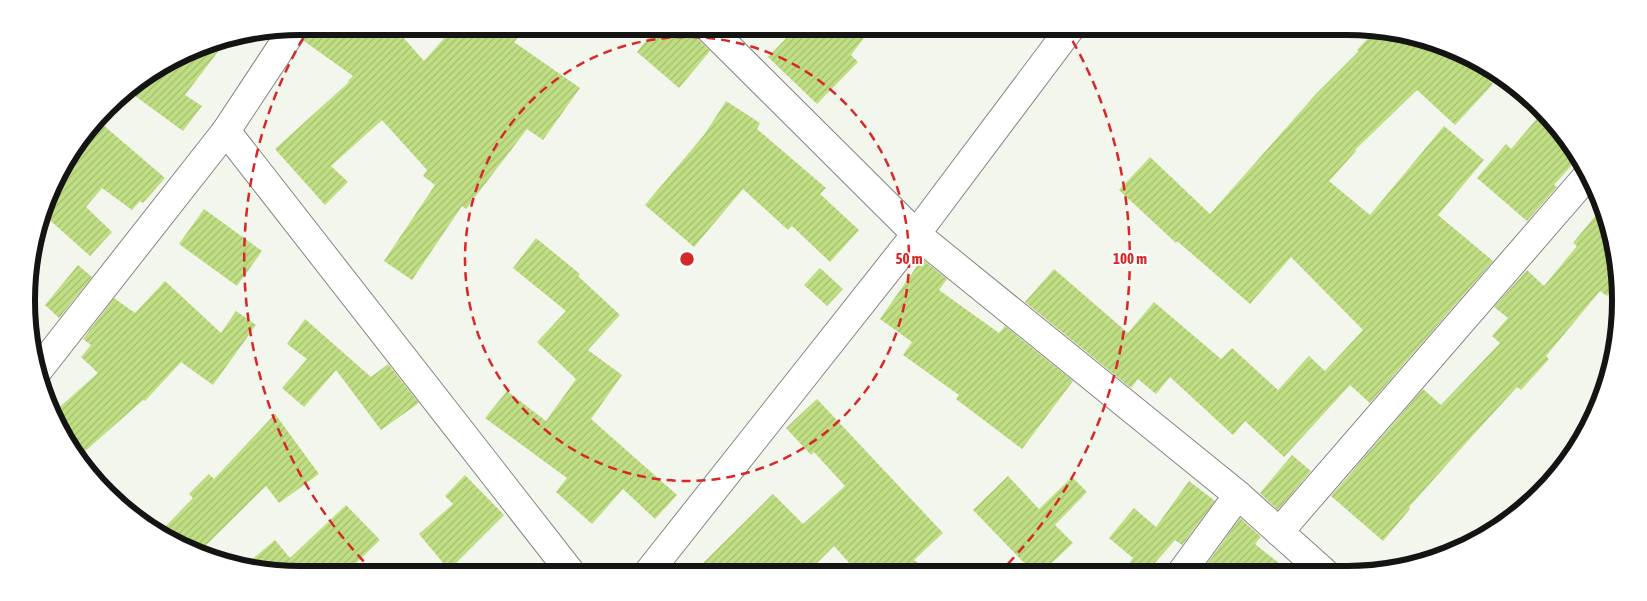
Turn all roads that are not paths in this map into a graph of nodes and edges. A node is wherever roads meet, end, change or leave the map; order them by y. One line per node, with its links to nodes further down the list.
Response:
1 (716, 35): 6 (street)
2 (1065, 35): 6 (street)
3 (289, 36): 4 (street)
4 (226, 131): 7 (street); 10 (street)
5 (1583, 180): 9 (street)
6 (916, 234): 8 (street); 11 (street)
7 (43, 364)
8 (1238, 495): 9 (street); 12 (street)
9 (1279, 532): 13 (street)
10 (566, 566)
11 (653, 566)
12 (1186, 566)
13 (1317, 566)

